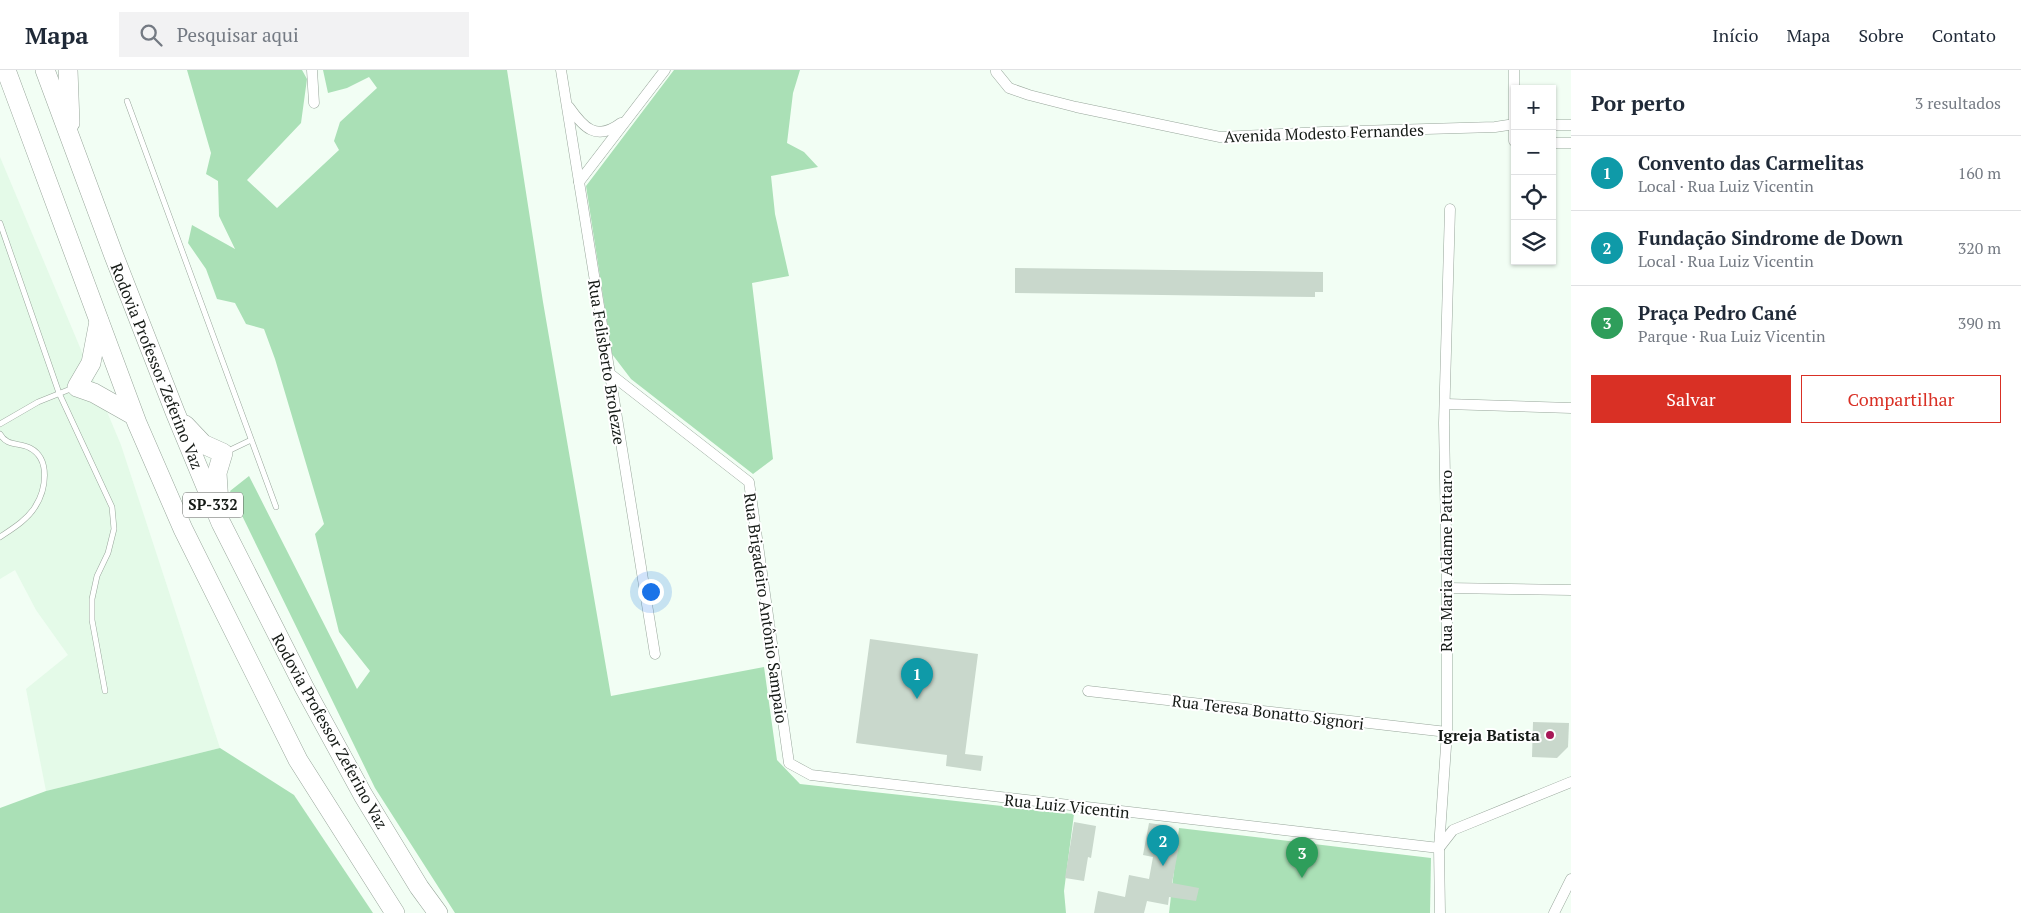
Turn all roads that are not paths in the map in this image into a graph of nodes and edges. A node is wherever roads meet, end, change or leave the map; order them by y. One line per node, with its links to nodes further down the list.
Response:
1 (6, 70): 12 (highway, SP-332)
2 (45, 70): 21 (highway, Rodovia Professor Zeferino Vaz / SP-332)
3 (68, 70): 21 (highway)
4 (312, 70): 13 (street)
5 (561, 70): 14 (street, Rua Felisberto Brolezze)
6 (665, 70): 15 (street)
7 (996, 70): 19 (street, Avenida Modesto Fernandes)
8 (1514, 70): 10 (street)
9 (0, 82): 12 (highway)
10 (1514, 85)
11 (127, 101): 36 (lane)
12 (18, 102): 27 (highway, SP-332)
13 (314, 103)
14 (566, 104): 15 (street); 24 (street, Rua Felisberto Brolezze)
15 (629, 117): 24 (street)
16 (1511, 124): 19 (street, Avenida Modesto Fernandes)
17 (1556, 125): 18 (street)
18 (1571, 126)
19 (1495, 127): 20 (street)
20 (1511, 138)
21 (70, 139): 32 (highway, Rodovia Professor Zeferino Vaz / SP-332)
22 (1556, 143): 23 (street)
23 (1571, 143)
24 (579, 182): 28 (street, Rua Felisberto Brolezze)
25 (1450, 209): 30 (street, Rua Maria Adame Pattaro)
26 (0, 223): 29 (lane)
27 (99, 320): 29 (highway); 33 (highway, SP-332)
28 (608, 373): 43 (street, Rua Felisberto Brolezze); 47 (street, Rua Brigadeiro Antônio Sampaio)
29 (68, 390): 33 (highway); 34 (lane); 44 (lane)
30 (1446, 404): 31 (street); 41 (street, Rua Maria Adame Pattaro)
31 (1571, 408)
32 (175, 412): 37 (highway); 39 (highway, Rodovia Professor Zeferino Vaz / SP-332)
33 (134, 415): 51 (highway, SP-332)
34 (0, 424)
35 (0, 434): 40 (lane)
36 (251, 440): 37 (lane); 38 (lane)
37 (223, 453): 39 (highway)
38 (276, 507)
39 (221, 523): 52 (highway, Rodovia Professor Zeferino Vaz / SP-332)
40 (0, 537)
41 (1447, 588): 42 (street); 46 (street, Rua Maria Adame Pattaro)
42 (1571, 590)
43 (655, 654)
44 (105, 691)
45 (1088, 691): 46 (street, Rua Teresa Bonatto Signori)
46 (1447, 732): 49 (street, Rua Maria Adame Pattaro)
47 (784, 733): 49 (street, Rua Luiz Vicentin)
48 (1571, 782): 49 (street)
49 (1439, 848): 53 (street, Rua Maria Adame Pattaro)
50 (1571, 880): 54 (street)
51 (395, 913)
52 (438, 913)
53 (1440, 913)
54 (1554, 913)

